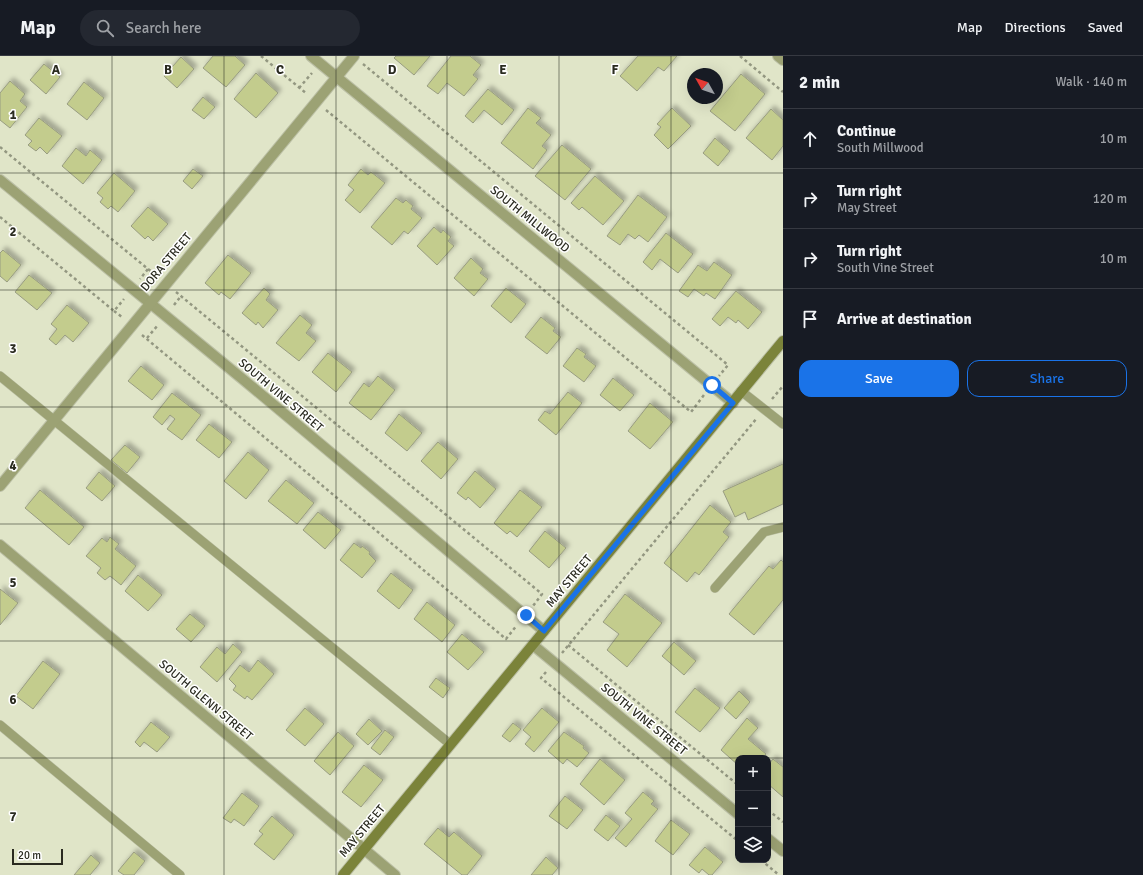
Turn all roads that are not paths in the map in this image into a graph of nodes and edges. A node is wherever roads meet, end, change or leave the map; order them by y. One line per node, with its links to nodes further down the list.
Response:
1 (311, 56): 5 (street, SOUTH MILLWOOD)
2 (354, 56): 5 (street, DORA STREET)
3 (778, 56): 4 (street)
4 (783, 60)
5 (336, 77): 7 (street, DORA STREET); 11 (street, SOUTH MILLWOOD)
6 (0, 180): 7 (street, SOUTH VINE STREET)
7 (149, 302): 12 (street, DORA STREET); 18 (street, SOUTH VINE STREET)
8 (783, 341): 10 (street, MAY STREET)
9 (0, 376): 12 (lane)
10 (741, 391): 11 (street, MAY STREET); 13 (lane)
11 (733, 403): 18 (street, MAY STREET)
12 (54, 420): 14 (street, DORA STREET); 21 (lane)
13 (783, 424)
14 (0, 486)
15 (783, 527): 17 (lane)
16 (0, 545): 24 (street, SOUTH GLENN STREET)
17 (715, 588)
18 (544, 631): 19 (street, MAY STREET)
19 (533, 645): 21 (street, MAY STREET); 22 (street, SOUTH VINE STREET)
20 (0, 725): 26 (lane)
21 (450, 744): 24 (street, MAY STREET)
22 (735, 812)
23 (771, 841): 25 (street)
24 (364, 850): 27 (street, MAY STREET); 28 (street, SOUTH GLENN STREET)
25 (783, 851)
26 (180, 875)
27 (343, 875)
28 (395, 875)

